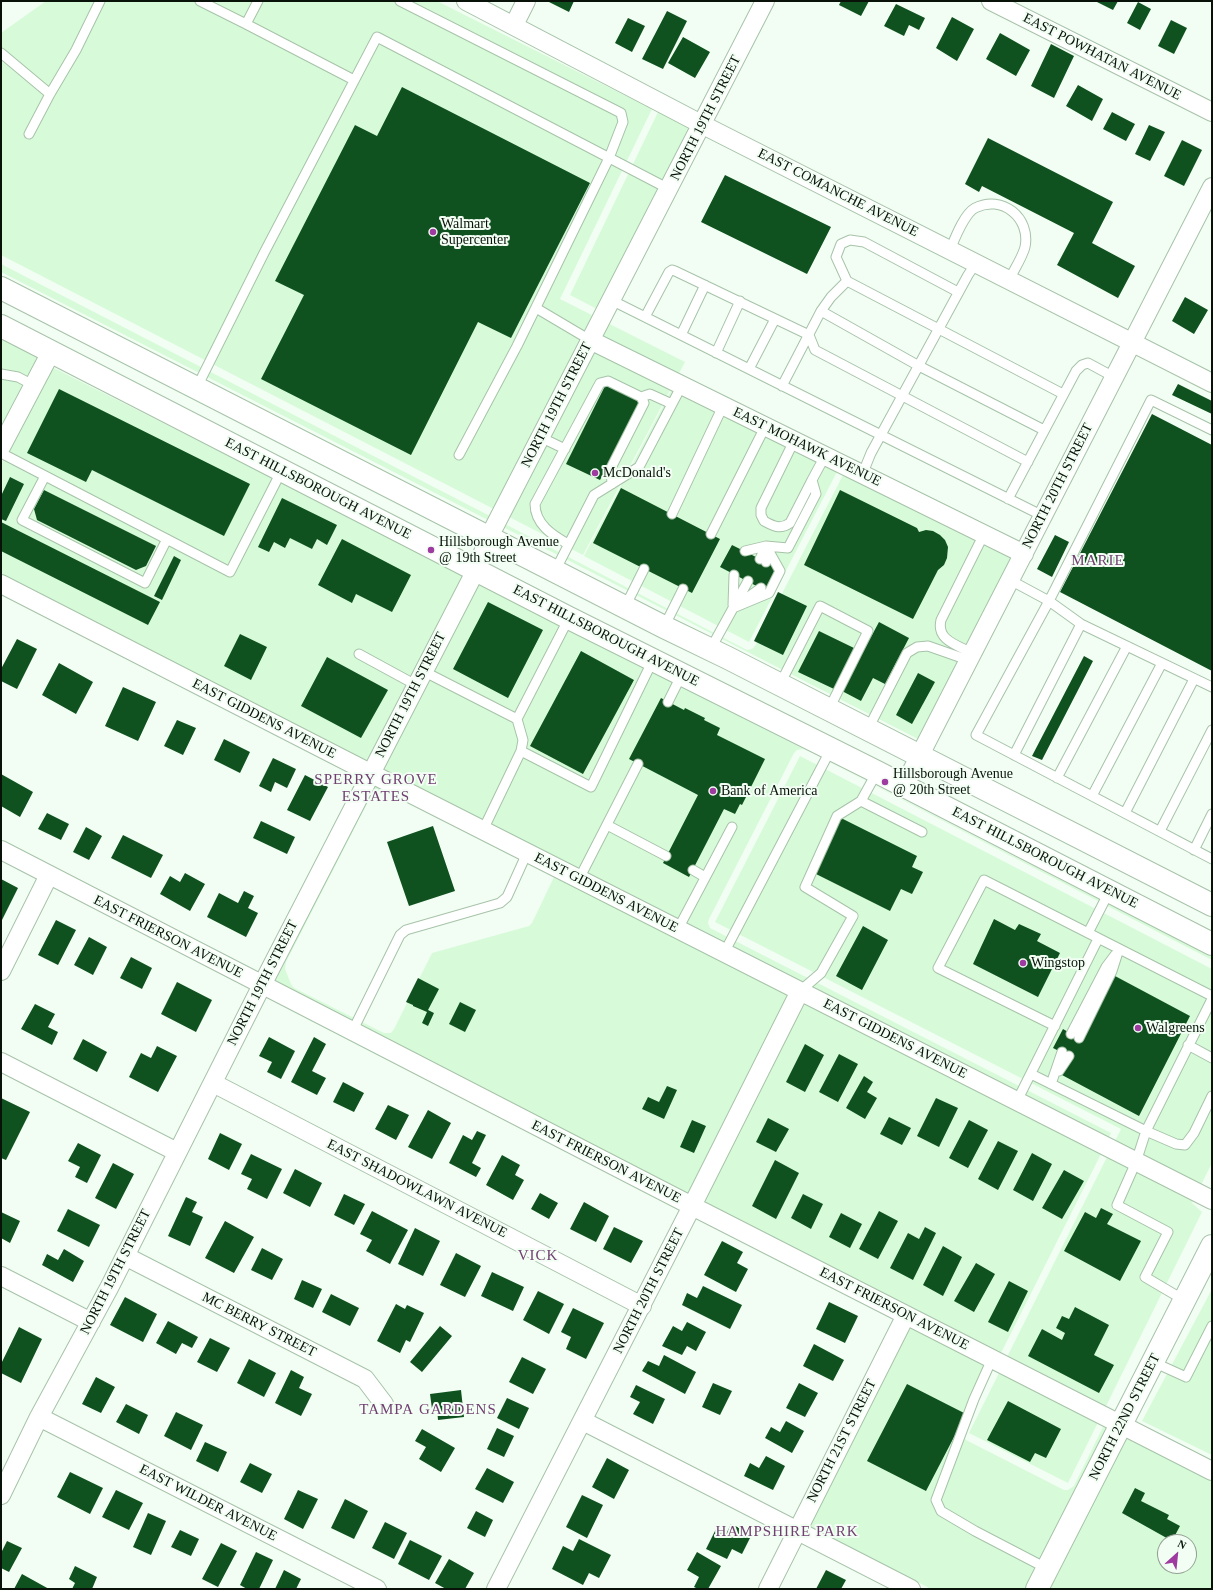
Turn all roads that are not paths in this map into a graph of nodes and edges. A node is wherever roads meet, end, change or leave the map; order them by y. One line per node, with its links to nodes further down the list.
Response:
1 (100, 1): 13 (lane)
2 (200, 1): 9 (lane)
3 (258, 1): 9 (lane)
4 (400, 1): 17 (lane)
5 (466, 1): 10 (street, EAST COMANCHE AVENUE)
6 (526, 1): 10 (street)
7 (766, 1): 15 (street, NORTH 19TH STREET)
8 (991, 1): 14 (street, EAST POWHATAN AVENUE)
9 (246, 24): 12 (lane)
10 (514, 25): 15 (street, EAST COMANCHE AVENUE)
11 (1, 53): 13 (lane)
12 (354, 80): 17 (lane); 49 (lane)
13 (50, 94): 16 (lane)
14 (1212, 112)
15 (703, 125): 19 (street, NORTH 19TH STREET); 20 (street, EAST COMANCHE AVENUE)
16 (30, 134)
17 (609, 158): 19 (lane); 29 (lane)
18 (1212, 186): 38 (street, NORTH 20TH STREET)
19 (669, 189): 27 (street, NORTH 19TH STREET)
20 (950, 250): 21 (street, EAST COMANCHE AVENUE); 22 (lane)
21 (976, 263): 22 (street, EAST COMANCHE AVENUE); 26 (lane)
22 (1009, 280): 38 (street, EAST COMANCHE AVENUE)
23 (847, 281): 26 (lane); 30 (lane); 34 (lane)
24 (705, 285): 28 (lane); 31 (lane); 35 (lane)
25 (1, 288): 49 (main road)
26 (958, 292): 34 (lane)
27 (611, 300): 31 (lane); 37 (street, NORTH 19TH STREET)
28 (740, 301): 32 (lane); 40 (lane)
29 (536, 308): 37 (lane); 64 (lane)
30 (821, 311): 36 (lane); 41 (lane)
31 (645, 317): 35 (lane)
32 (775, 319): 36 (lane); 42 (lane)
33 (1, 326): 39 (main road, EAST HILLSBOROUGH AVENUE)
34 (938, 329): 41 (lane); 50 (lane)
35 (681, 335): 40 (lane)
36 (809, 335): 48 (lane); 51 (lane)
37 (590, 340): 47 (street, EAST MOHAWK AVENUE); 59 (street, NORTH 19TH STREET)
38 (1132, 342): 44 (street, NORTH 20TH STREET); 45 (street, EAST COMANCHE AVENUE)
39 (51, 352): 46 (street); 67 (main road, EAST HILLSBOROUGH AVENUE)
40 (716, 353): 42 (lane)
41 (918, 366): 51 (lane); 56 (lane)
42 (749, 369): 48 (lane)
43 (1, 374): 46 (lane)
44 (1114, 378): 50 (lane); 74 (street, NORTH 20TH STREET)
45 (1212, 383)
46 (33, 385): 61 (street)
47 (682, 385): 53 (lane); 54 (street, EAST MOHAWK AVENUE)
48 (782, 386): 58 (lane)
49 (197, 387): 77 (main road)
50 (1063, 394): 56 (lane)
51 (902, 396): 58 (lane); 66 (lane)
52 (641, 397): 53 (lane); 62 (lane); 71 (lane)
53 (672, 404): 71 (lane)
54 (723, 406): 55 (street, EAST MOHAWK AVENUE); 73 (lane)
55 (765, 426): 60 (street, EAST MOHAWK AVENUE); 75 (lane)
56 (1044, 430): 66 (lane)
57 (1212, 430): 88 (lane)
58 (881, 436): 68 (lane); 72 (lane)
59 (540, 437): 62 (lane); 77 (street, NORTH 19TH STREET)
60 (794, 441): 65 (street, EAST MOHAWK AVENUE); 70 (lane)
61 (1, 447)
62 (565, 449): 79 (lane)
63 (1, 453): 69 (lane)
64 (459, 456)
65 (825, 456): 68 (street, EAST MOHAWK AVENUE); 70 (lane)
66 (1028, 462): 72 (lane)
67 (282, 470): 78 (lane); 83 (main road, EAST HILLSBOROUGH AVENUE)
68 (862, 475): 76 (street, EAST MOHAWK AVENUE)
69 (45, 476): 78 (lane); 78 (lane)
70 (812, 480): 80 (lane)
71 (612, 484): 79 (lane)
72 (1008, 499): 74 (lane)
73 (672, 514)
74 (1043, 516): 81 (street, NORTH 20TH STREET)
75 (711, 534)
76 (984, 534): 81 (street, EAST MOHAWK AVENUE); 97 (lane)
77 (489, 536): 83 (street, NORTH 19TH STREET); 84 (main road)
78 (167, 539)
79 (568, 544): 84 (lane)
80 (766, 546): 80 (lane); 90 (lane)
81 (1024, 554): 85 (street, NORTH 20TH STREET)
82 (644, 569): 89 (lane)
83 (476, 570): 91 (main road, EAST HILLSBOROUGH AVENUE); 101 (street, NORTH 19TH STREET)
84 (555, 571): 89 (main road)
85 (1010, 580): 88 (lane); 97 (street, NORTH 20TH STREET)
86 (1, 584): 116 (street, EAST GIDDENS AVENUE)
87 (683, 589): 93 (lane)
88 (1049, 601): 92 (lane); 113 (lane)
89 (625, 608): 93 (main road)
90 (733, 608): 90 (lane); 95 (lane)
91 (569, 618): 98 (main road, EAST HILLSBOROUGH AVENUE); 107 (lane)
92 (1081, 624): 94 (lane); 113 (lane)
93 (664, 627): 95 (main road)
94 (1127, 646): 99 (lane); 117 (lane)
95 (710, 650): 103 (main road)
96 (359, 654): 101 (lane)
97 (970, 656): 108 (lane); 112 (street, NORTH 20TH STREET)
98 (653, 660): 100 (main road, EAST HILLSBOROUGH AVENUE); 111 (lane)
99 (1162, 663): 102 (lane); 119 (lane)
100 (682, 674): 105 (lane); 110 (main road, EAST HILLSBOROUGH AVENUE)
101 (420, 678): 107 (lane); 116 (street, NORTH 19TH STREET)
102 (1194, 679): 104 (lane); 121 (lane)
103 (780, 684): 106 (main road); 106 (lane)
104 (1212, 688)
105 (668, 702)
106 (829, 709): 108 (main road)
107 (517, 719): 111 (lane)
108 (868, 729): 112 (main road)
109 (1212, 730): 126 (lane)
110 (831, 749): 115 (main road, EAST HILLSBOROUGH AVENUE); 144 (lane)
111 (521, 752): 125 (lane)
112 (919, 754): 118 (street, NORTH 20TH STREET); 138 (main road)
113 (1014, 755): 117 (lane)
114 (638, 764): 123 (lane)
115 (877, 772): 118 (main road, EAST HILLSBOROUGH AVENUE); 120 (lane)
116 (370, 773): 125 (street, EAST GIDDENS AVENUE); 146 (street, NORTH 19TH STREET)
117 (1057, 778): 119 (lane)
118 (904, 786): 137 (main road, EAST HILLSBOROUGH AVENUE)
119 (1092, 796): 121 (lane)
120 (861, 801): 127 (lane); 147 (lane)
121 (1125, 813): 126 (lane)
122 (1212, 814): 129 (lane)
123 (607, 825): 131 (lane); 136 (lane)
124 (732, 827): 135 (lane)
125 (483, 830): 130 (street, EAST GIDDENS AVENUE)
126 (1160, 831): 129 (lane)
127 (922, 832)
128 (1, 850): 134 (street, EAST FRIERSON AVENUE)
129 (1194, 850): 132 (lane)
130 (528, 853): 136 (street, EAST GIDDENS AVENUE); 150 (lane)
131 (666, 856)
132 (1212, 859)
133 (693, 870): 135 (lane)
134 (49, 875): 145 (street); 146 (street, EAST FRIERSON AVENUE)
135 (705, 877): 139 (lane)
136 (579, 879): 139 (street, EAST GIDDENS AVENUE)
137 (1109, 892): 140 (lane); 142 (main road, EAST HILLSBOROUGH AVENUE)
138 (1212, 904)
139 (678, 930): 144 (street, EAST GIDDENS AVENUE)
140 (1088, 933): 141 (lane); 149 (lane)
141 (1098, 939): 143 (lane); 149 (lane)
142 (1212, 944)
143 (1120, 949): 148 (lane); 151 (lane)
144 (724, 953): 147 (street, EAST GIDDENS AVENUE)
145 (1, 971)
146 (262, 985): 150 (street, EAST FRIERSON AVENUE); 157 (street, NORTH 19TH STREET)
147 (800, 991): 160 (street, EAST GIDDENS AVENUE); 165 (street, NORTH 20TH STREET)
148 (1212, 997): 152 (lane)
149 (1055, 1026): 156 (lane)
150 (352, 1032): 165 (street, EAST FRIERSON AVENUE)
151 (1075, 1036)
152 (1188, 1046): 154 (lane); 161 (lane)
153 (1065, 1054): 158 (lane)
154 (1212, 1058)
155 (1, 1062): 162 (street)
156 (1031, 1074): 158 (lane); 160 (lane)
157 (213, 1083): 162 (street, NORTH 19TH STREET); 170 (street, EAST SHADOWLAWN AVENUE)
158 (1051, 1084): 161 (lane)
159 (1212, 1096): 161 (lane)
160 (1017, 1101): 163 (street, EAST GIDDENS AVENUE)
161 (1146, 1131): 163 (lane)
162 (177, 1152): 167 (street, NORTH 19TH STREET)
163 (1136, 1162): 164 (street, EAST GIDDENS AVENUE); 169 (lane)
164 (1212, 1200)
165 (692, 1206): 170 (street, NORTH 20TH STREET); 171 (street, EAST FRIERSON AVENUE)
166 (1211, 1249): 169 (main road, NORTH 22ND STREET)
167 (125, 1256): 172 (street, NORTH 19TH STREET); 176 (street, MC BERRY STREET)
168 (1, 1276): 172 (street)
169 (1184, 1300): 175 (main road, NORTH 22ND STREET)
170 (642, 1306): 178 (street, NORTH 20TH STREET)
171 (906, 1315): 174 (street, EAST FRIERSON AVENUE); 182 (street, NORTH 21ST STREET)
172 (91, 1322): 177 (street, NORTH 19TH STREET)
173 (1212, 1326): 175 (lane)
174 (992, 1359): 179 (street, EAST FRIERSON AVENUE); 183 (lane)
175 (1153, 1362): 179 (main road, NORTH 22ND STREET)
176 (384, 1404)
177 (39, 1417): 181 (street, NORTH 19TH STREET); 184 (street, EAST WILDER AVENUE)
178 (583, 1420): 182 (street); 185 (street, NORTH 20TH STREET)
179 (1121, 1425): 180 (street, EAST FRIERSON AVENUE); 183 (main road, NORTH 22ND STREET)
180 (1212, 1471)
181 (1, 1495)
182 (797, 1531): 186 (street, NORTH 21ST STREET); 187 (street)
183 (1048, 1569): 188 (main road, NORTH 22ND STREET)
184 (377, 1589)
185 (496, 1589)
186 (768, 1589)
187 (910, 1589)
188 (1037, 1589)

